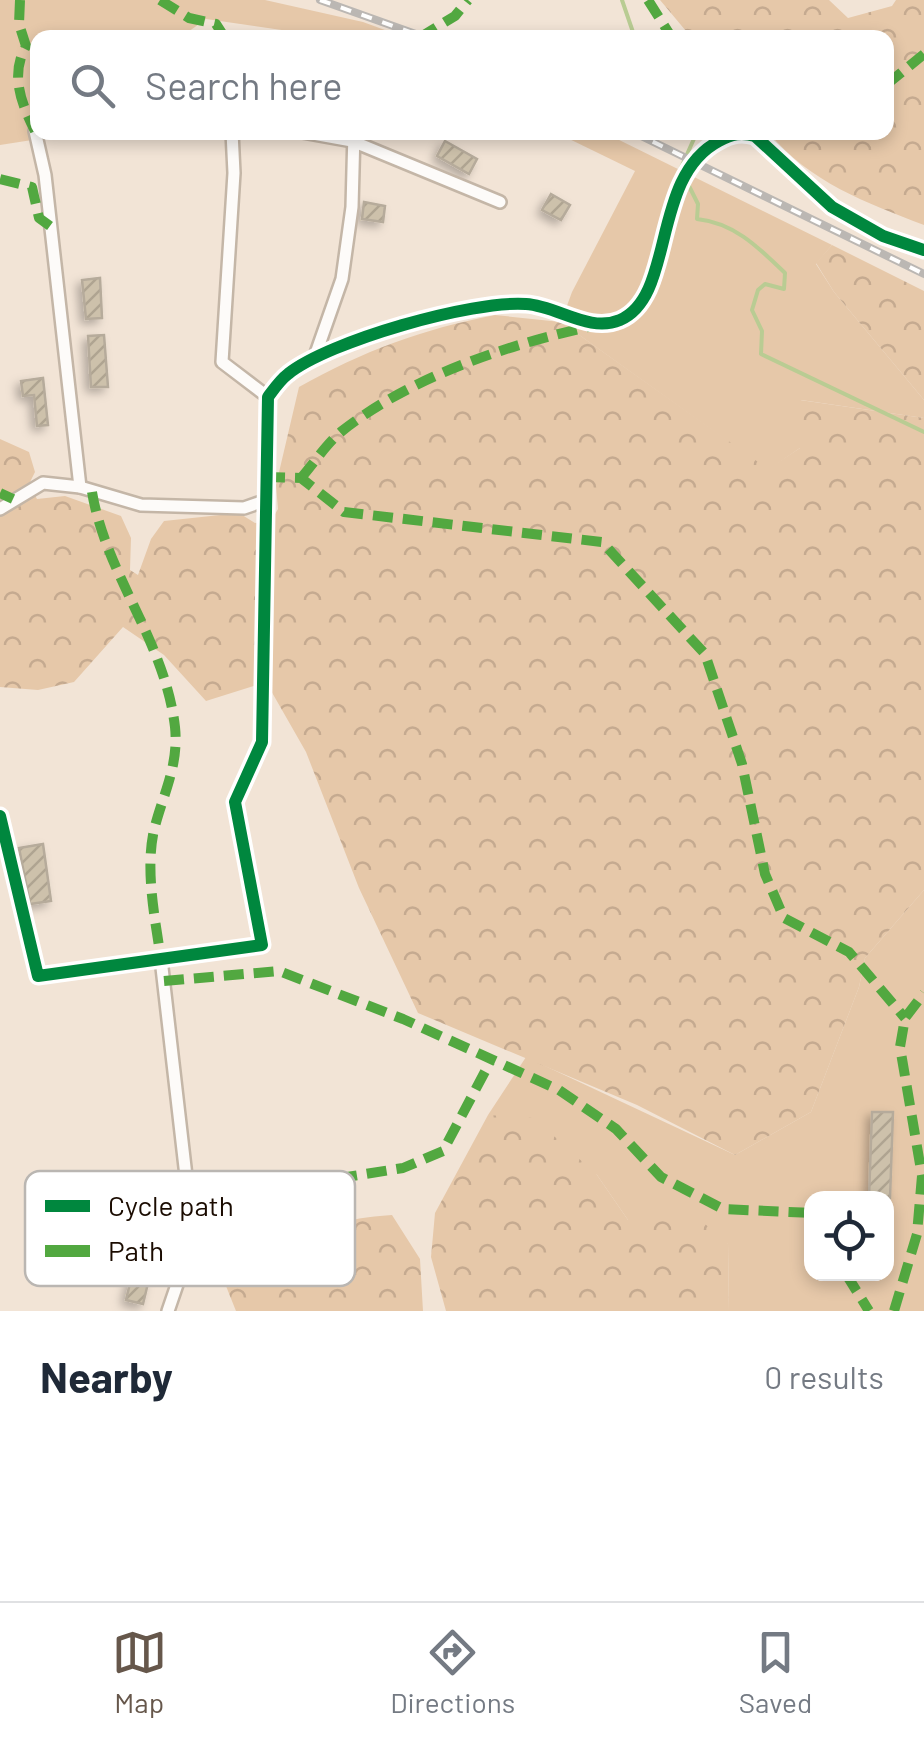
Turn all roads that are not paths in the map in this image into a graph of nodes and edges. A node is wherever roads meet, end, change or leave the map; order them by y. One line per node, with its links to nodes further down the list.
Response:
1 (37, 140): 11 (street)
2 (232, 140): 10 (street)
3 (352, 140): 9 (street)
4 (359, 140): 7 (street)
5 (722, 140): 9 (street)
6 (759, 140): 8 (street)
7 (500, 202)
8 (924, 250)
9 (314, 359): 10 (street)
10 (268, 396): 12 (street)
11 (80, 488): 12 (street); 13 (street)
12 (264, 500): 15 (street)
13 (0, 509)
14 (0, 816): 15 (street)
15 (161, 959): 16 (street)
16 (185, 1171)
17 (177, 1286): 18 (street)
18 (168, 1311)

